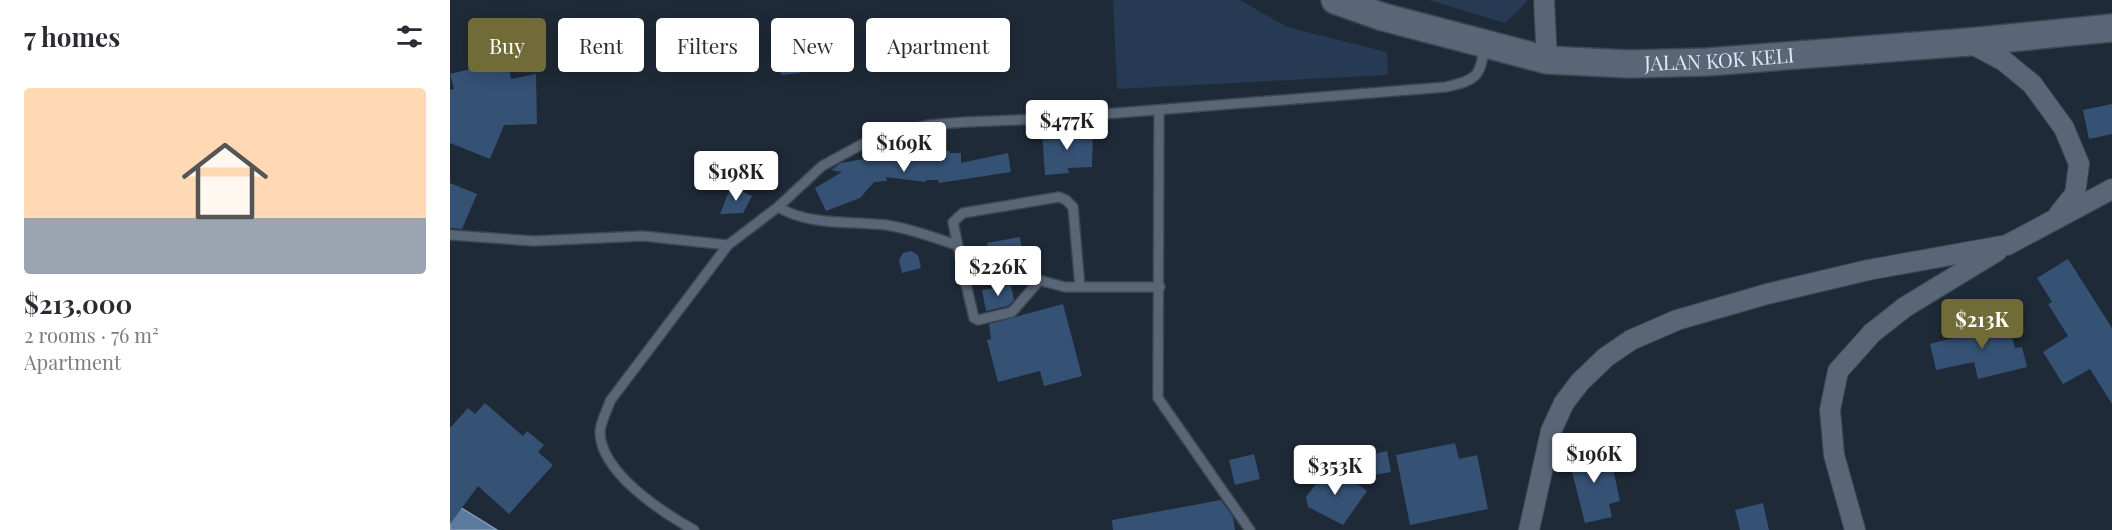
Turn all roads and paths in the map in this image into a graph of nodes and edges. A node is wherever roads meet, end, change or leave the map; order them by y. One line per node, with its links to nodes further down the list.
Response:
1 (1335, 0): 5 (street, JALAN KOK KELI)
2 (1544, 0): 6 (street)
3 (2112, 28): 4 (street, JALAN KOK KELI)
4 (1968, 42): 6 (street, JALAN KOK KELI); 10 (street)
5 (1484, 43): 6 (street, JALAN KOK KELI); 7 (lane)
6 (1547, 60)
7 (1160, 110): 9 (lane); 18 (lane)
8 (2112, 189): 10 (street)
9 (778, 207): 12 (lane); 13 (lane)
10 (2053, 221): 14 (street)
11 (450, 235): 12 (lane)
12 (728, 244): 19 (lane)
13 (957, 245): 15 (lane); 17 (lane)
14 (2007, 245): 21 (street); 22 (street)
15 (964, 276): 16 (lane); 16 (lane)
16 (1039, 281): 17 (lane)
17 (1080, 287): 18 (lane)
18 (1160, 288): 20 (lane)
19 (694, 530)
20 (1250, 530)
21 (1529, 530)
22 (1856, 530)

